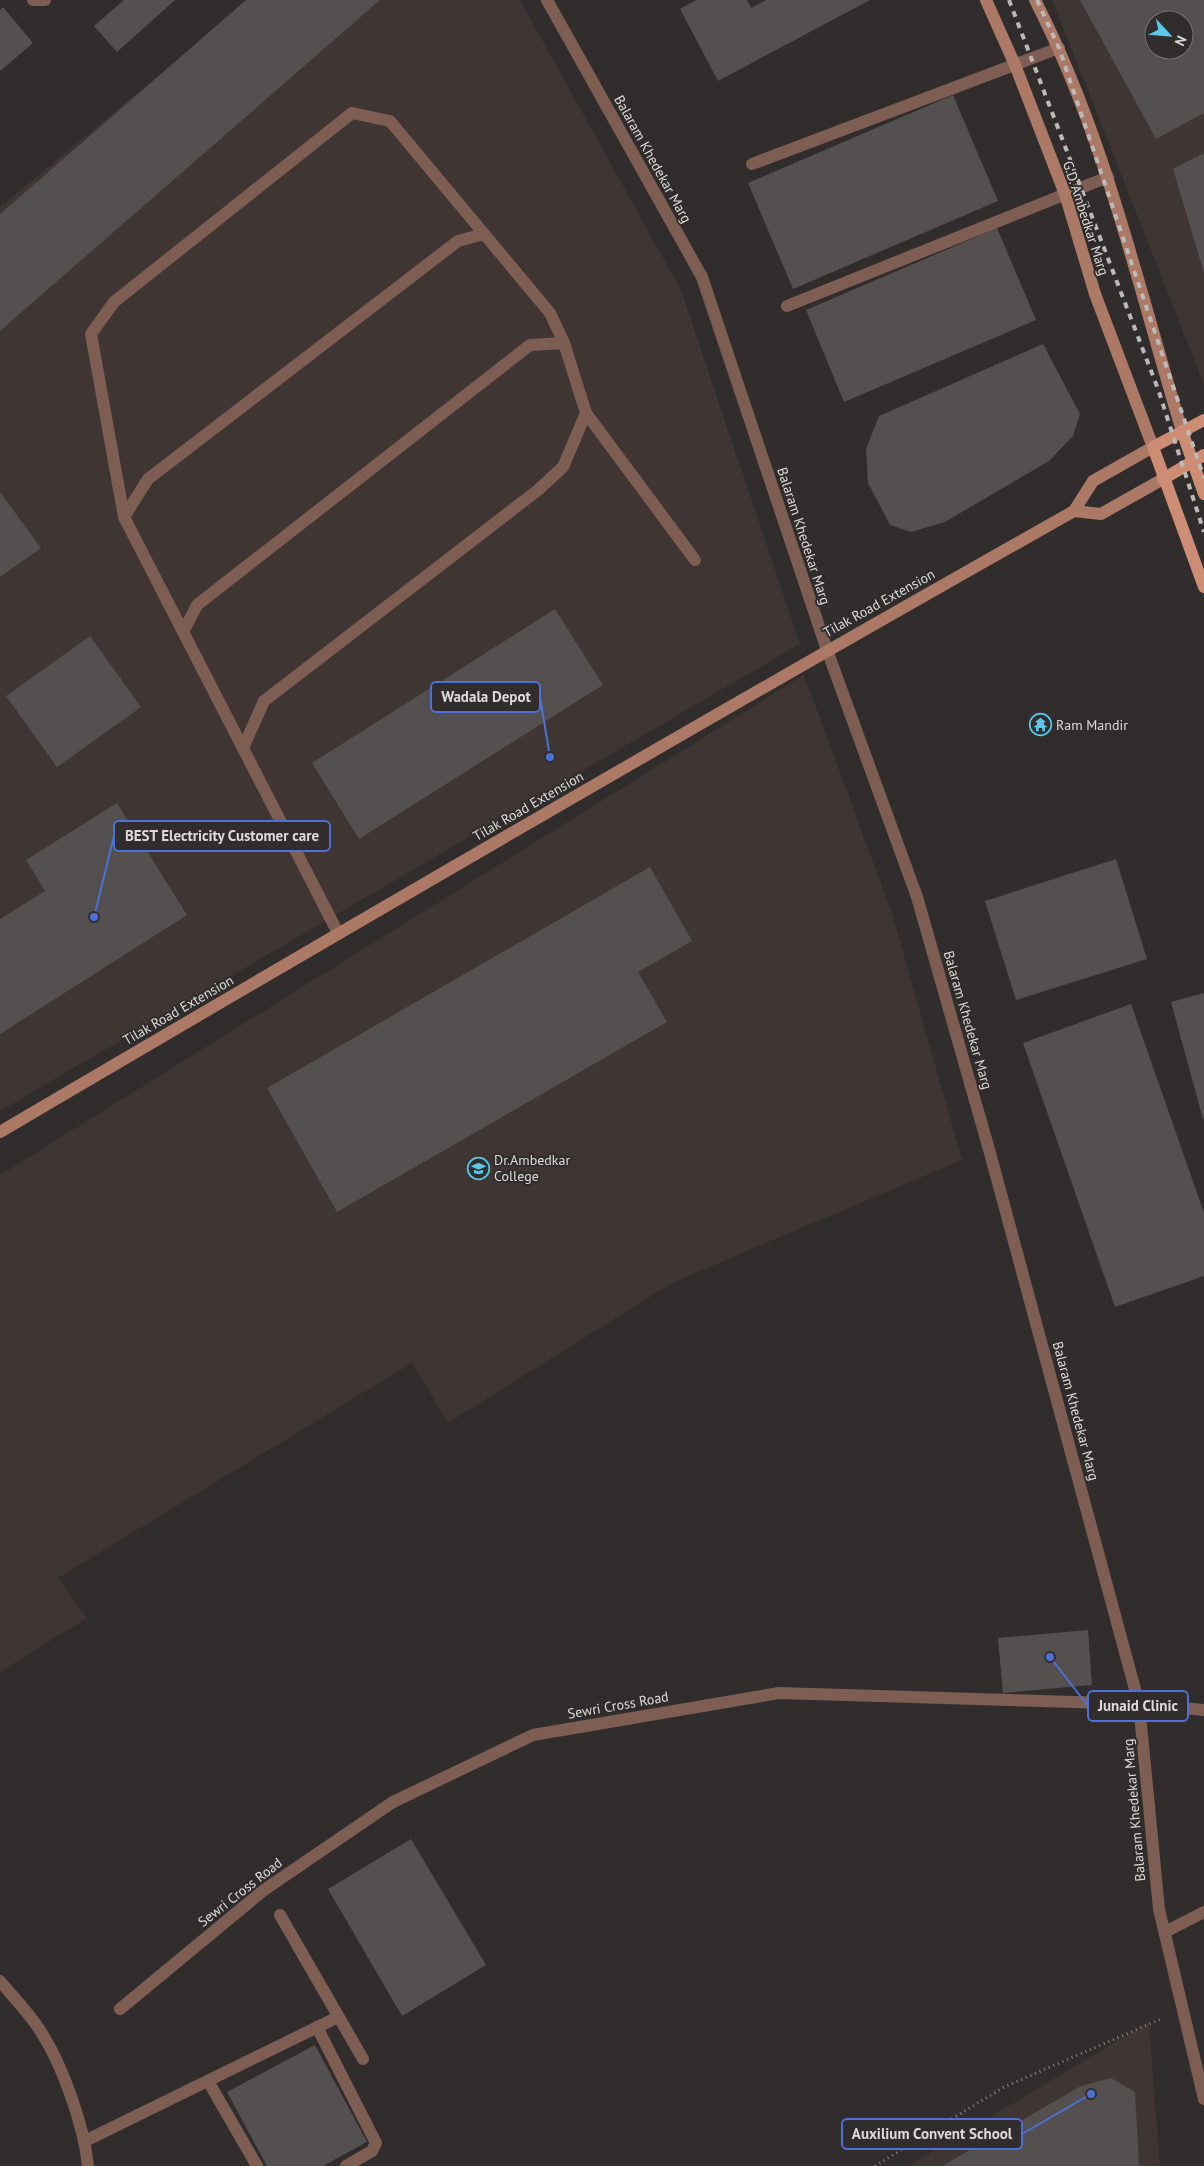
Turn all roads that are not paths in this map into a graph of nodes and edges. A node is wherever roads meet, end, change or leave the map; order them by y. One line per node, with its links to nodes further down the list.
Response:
1 (33, 0): 2 (street)
2 (46, 0)
3 (547, 0): 27 (street, Balaram Khedekar Marg)
4 (986, 0): 7 (main road, G.D. Ambedkar Marg)
5 (1035, 0): 6 (main road)
6 (1060, 48): 7 (street); 9 (main road)
7 (1015, 65): 8 (street); 10 (main road, G.D. Ambedkar Marg)
8 (752, 164)
9 (1108, 177): 10 (street); 16 (main road)
10 (1066, 194): 12 (street); 17 (main road, G.D. Ambedkar Marg)
11 (484, 234): 13 (street); 23 (street); 23 (street)
12 (787, 306)
13 (564, 343): 14 (street); 26 (street)
14 (586, 413): 24 (street); 28 (street)
15 (1204, 420): 16 (main road, Tilak Road Extension)
16 (1182, 431): 17 (main road, Tilak Road Extension); 19 (main road)
17 (1152, 447): 20 (main road); 22 (main road, Tilak Road Extension)
18 (1204, 455): 19 (main road)
19 (1192, 462): 20 (main road); 21 (main road)
20 (1163, 479): 22 (main road); 25 (main road)
21 (1204, 494)
22 (1074, 511): 27 (main road, Tilak Road Extension)
23 (124, 517): 26 (street)
24 (695, 560)
25 (1204, 587)
26 (183, 632): 28 (street)
27 (826, 650): 29 (main road, Tilak Road Extension); 31 (street, Balaram Khedekar Marg)
28 (243, 748): 29 (street)
29 (338, 933): 30 (main road, Tilak Road Extension)
30 (0, 1132)
31 (1139, 1704): 32 (street, Sewri Cross Road); 35 (street, Balaram Khedekar Marg); 37 (street, Sewri Cross Road)
32 (1204, 1710)
33 (1204, 1912): 35 (street)
34 (280, 1915): 38 (street)
35 (1165, 1932): 42 (street, Balaram Khedekar Marg)
36 (0, 1981): 43 (street)
37 (120, 2009)
38 (338, 2017): 39 (street); 40 (street)
39 (317, 2027): 41 (street); 46 (street)
40 (363, 2059)
41 (208, 2081): 43 (street); 45 (street)
42 (1204, 2099)
43 (86, 2141): 44 (street)
44 (88, 2166)
45 (257, 2166)
46 (346, 2166)

